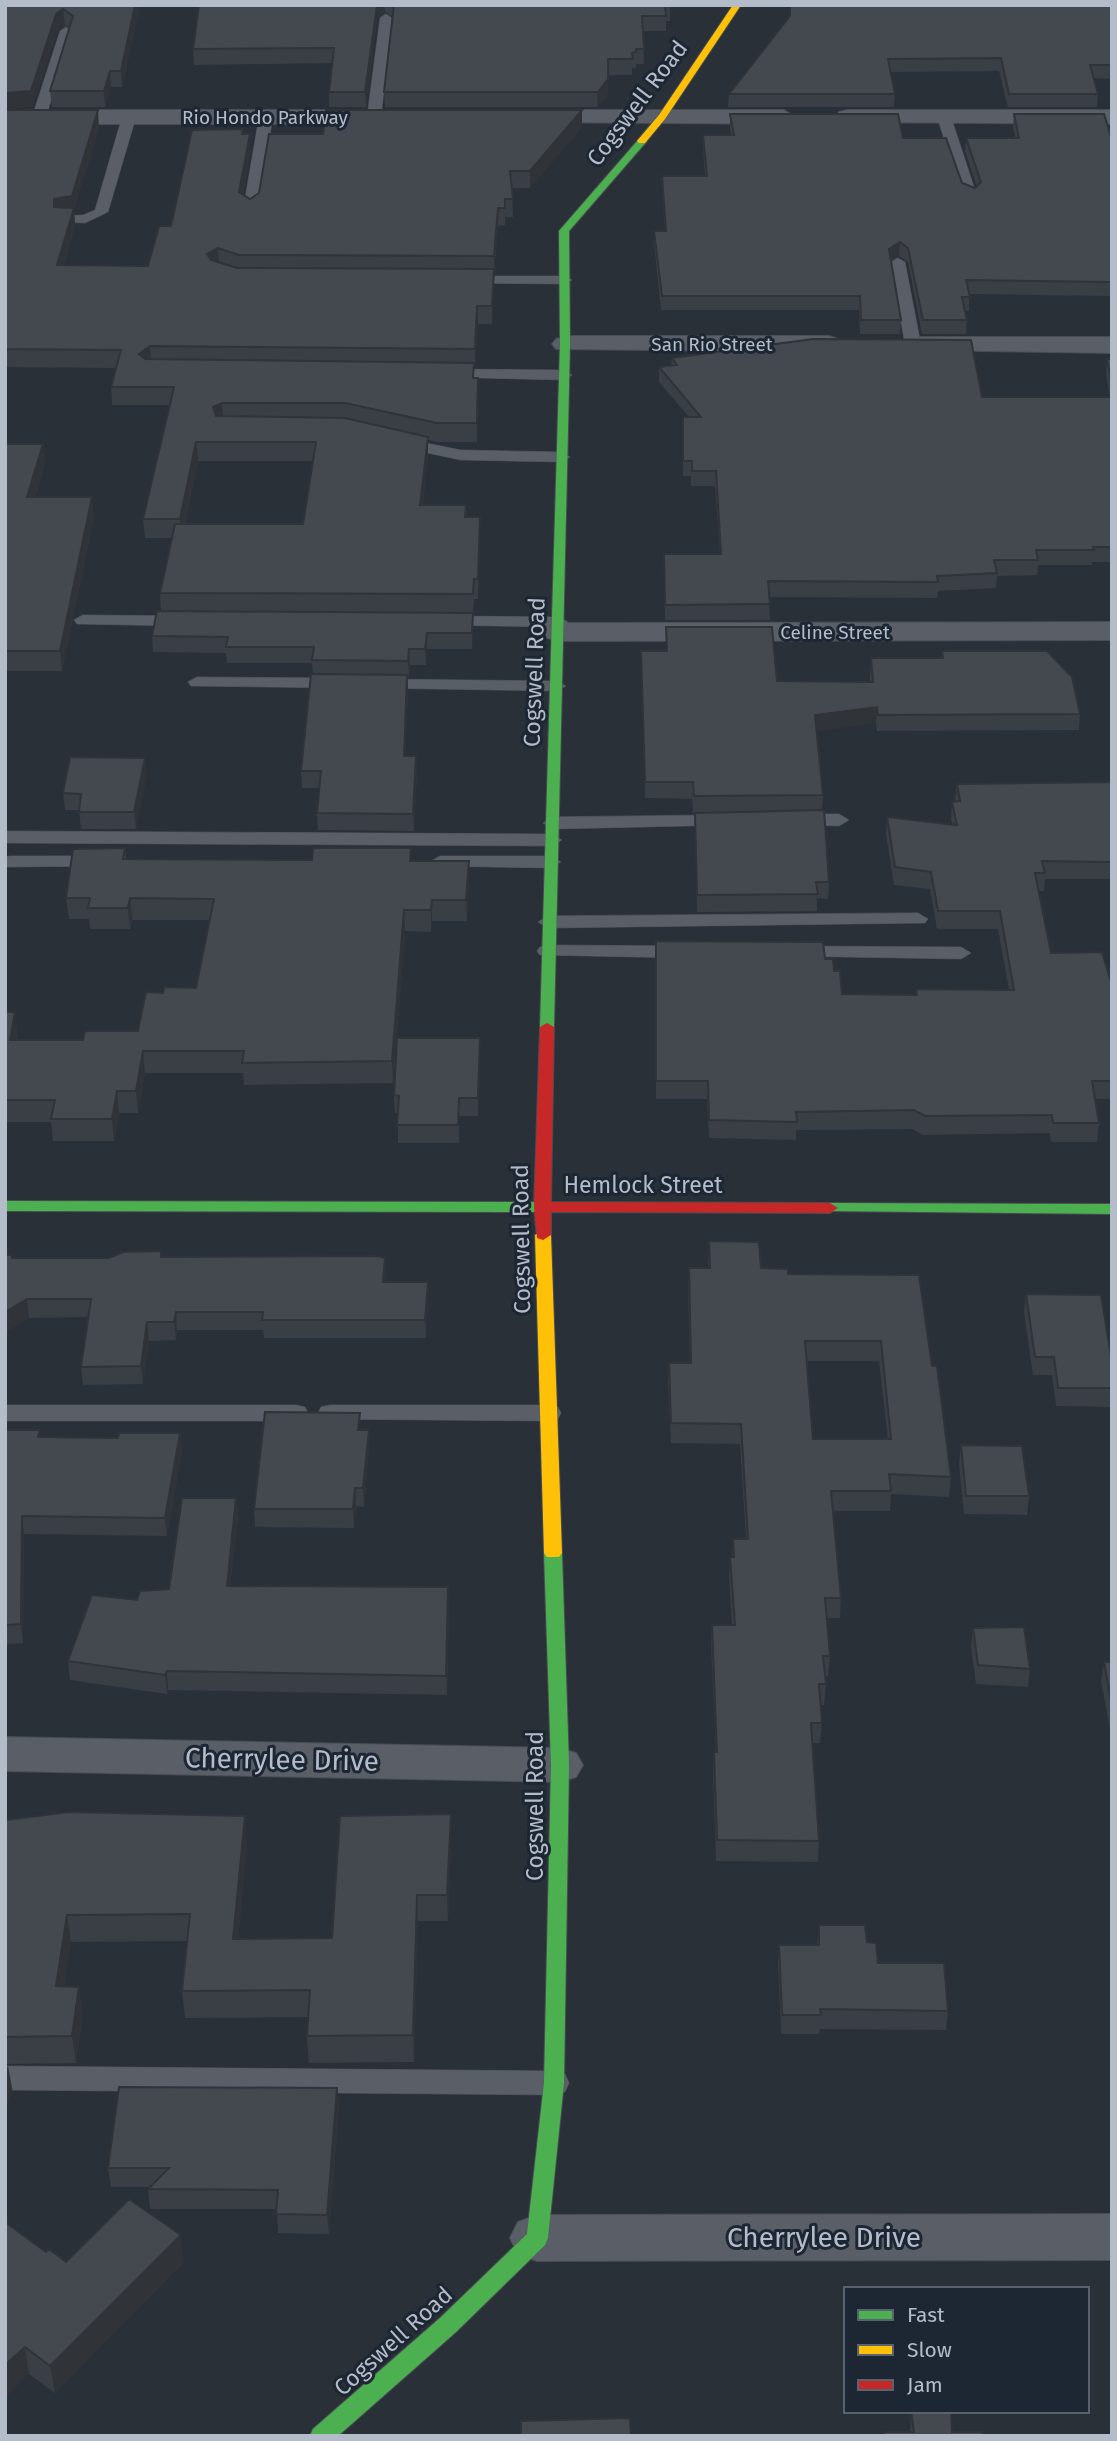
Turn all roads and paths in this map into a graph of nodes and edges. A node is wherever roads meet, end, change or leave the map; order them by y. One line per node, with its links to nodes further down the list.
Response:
1 (737, 5): 11 (street, Cogswell Road)
2 (386, 18): 8 (lane)
3 (66, 31): 5 (lane)
4 (5, 117): 5 (street, Rio Hondo Parkway)
5 (39, 117): 6 (street, Rio Hondo Parkway)
6 (129, 117): 7 (street, Rio Hondo Parkway); 16 (lane)
7 (266, 117): 8 (street, Rio Hondo Parkway); 15 (lane)
8 (374, 117): 9 (street, Rio Hondo Parkway)
9 (402, 117)
10 (512, 117): 11 (street)
11 (662, 117): 12 (street); 19 (street, Cogswell Road)
12 (944, 117): 13 (street); 14 (lane)
13 (1112, 117)
14 (970, 196)
15 (250, 210)
16 (64, 219)
17 (898, 262): 23 (lane)
18 (442, 280): 19 (lane)
19 (565, 280): 20 (street, Cogswell Road)
20 (565, 344): 21 (street, San Rio Street); 26 (street, Cogswell Road)
21 (857, 344)
22 (885, 345): 23 (street)
23 (913, 345): 24 (street)
24 (1112, 345)
25 (429, 374): 26 (lane)
26 (564, 375): 28 (street, Cogswell Road)
27 (378, 437): 28 (lane)
28 (562, 457): 32 (street, Cogswell Road)
29 (83, 621): 30 (lane)
30 (209, 621)
31 (419, 621): 32 (lane)
32 (559, 627): 33 (street, Celine Street); 35 (street, Cogswell Road)
33 (1112, 631)
34 (197, 682): 35 (lane)
35 (557, 686): 39 (street, Cogswell Road)
36 (769, 820): 37 (lane)
37 (839, 820)
38 (741, 821): 39 (lane)
39 (553, 831): 40 (lane); 44 (street, Cogswell Road)
40 (5, 837)
41 (10, 862): 42 (lane)
42 (121, 862)
43 (426, 862): 44 (lane)
44 (551, 862): 46 (street, Cogswell Road)
45 (918, 919): 46 (lane)
46 (548, 922): 47 (street, Cogswell Road)
47 (547, 951): 48 (lane); 52 (street, Cogswell Road)
48 (713, 952)
49 (768, 952): 50 (lane)
50 (961, 953)
51 (5, 1206): 52 (street, Hemlock Street)
52 (542, 1208): 53 (street, Hemlock Street); 55 (street, Cogswell Road)
53 (1112, 1209)
54 (5, 1413): 55 (lane)
55 (548, 1413): 57 (street, Cogswell Road)
56 (5, 1754): 57 (street, Cherrylee Drive)
57 (560, 1765): 59 (street, Cogswell Road)
58 (5, 2078): 59 (lane)
59 (554, 2083): 61 (street, Cogswell Road)
60 (1112, 2237): 61 (street, Cherrylee Drive)
61 (537, 2238): 62 (street, Cogswell Road)
62 (321, 2436)

